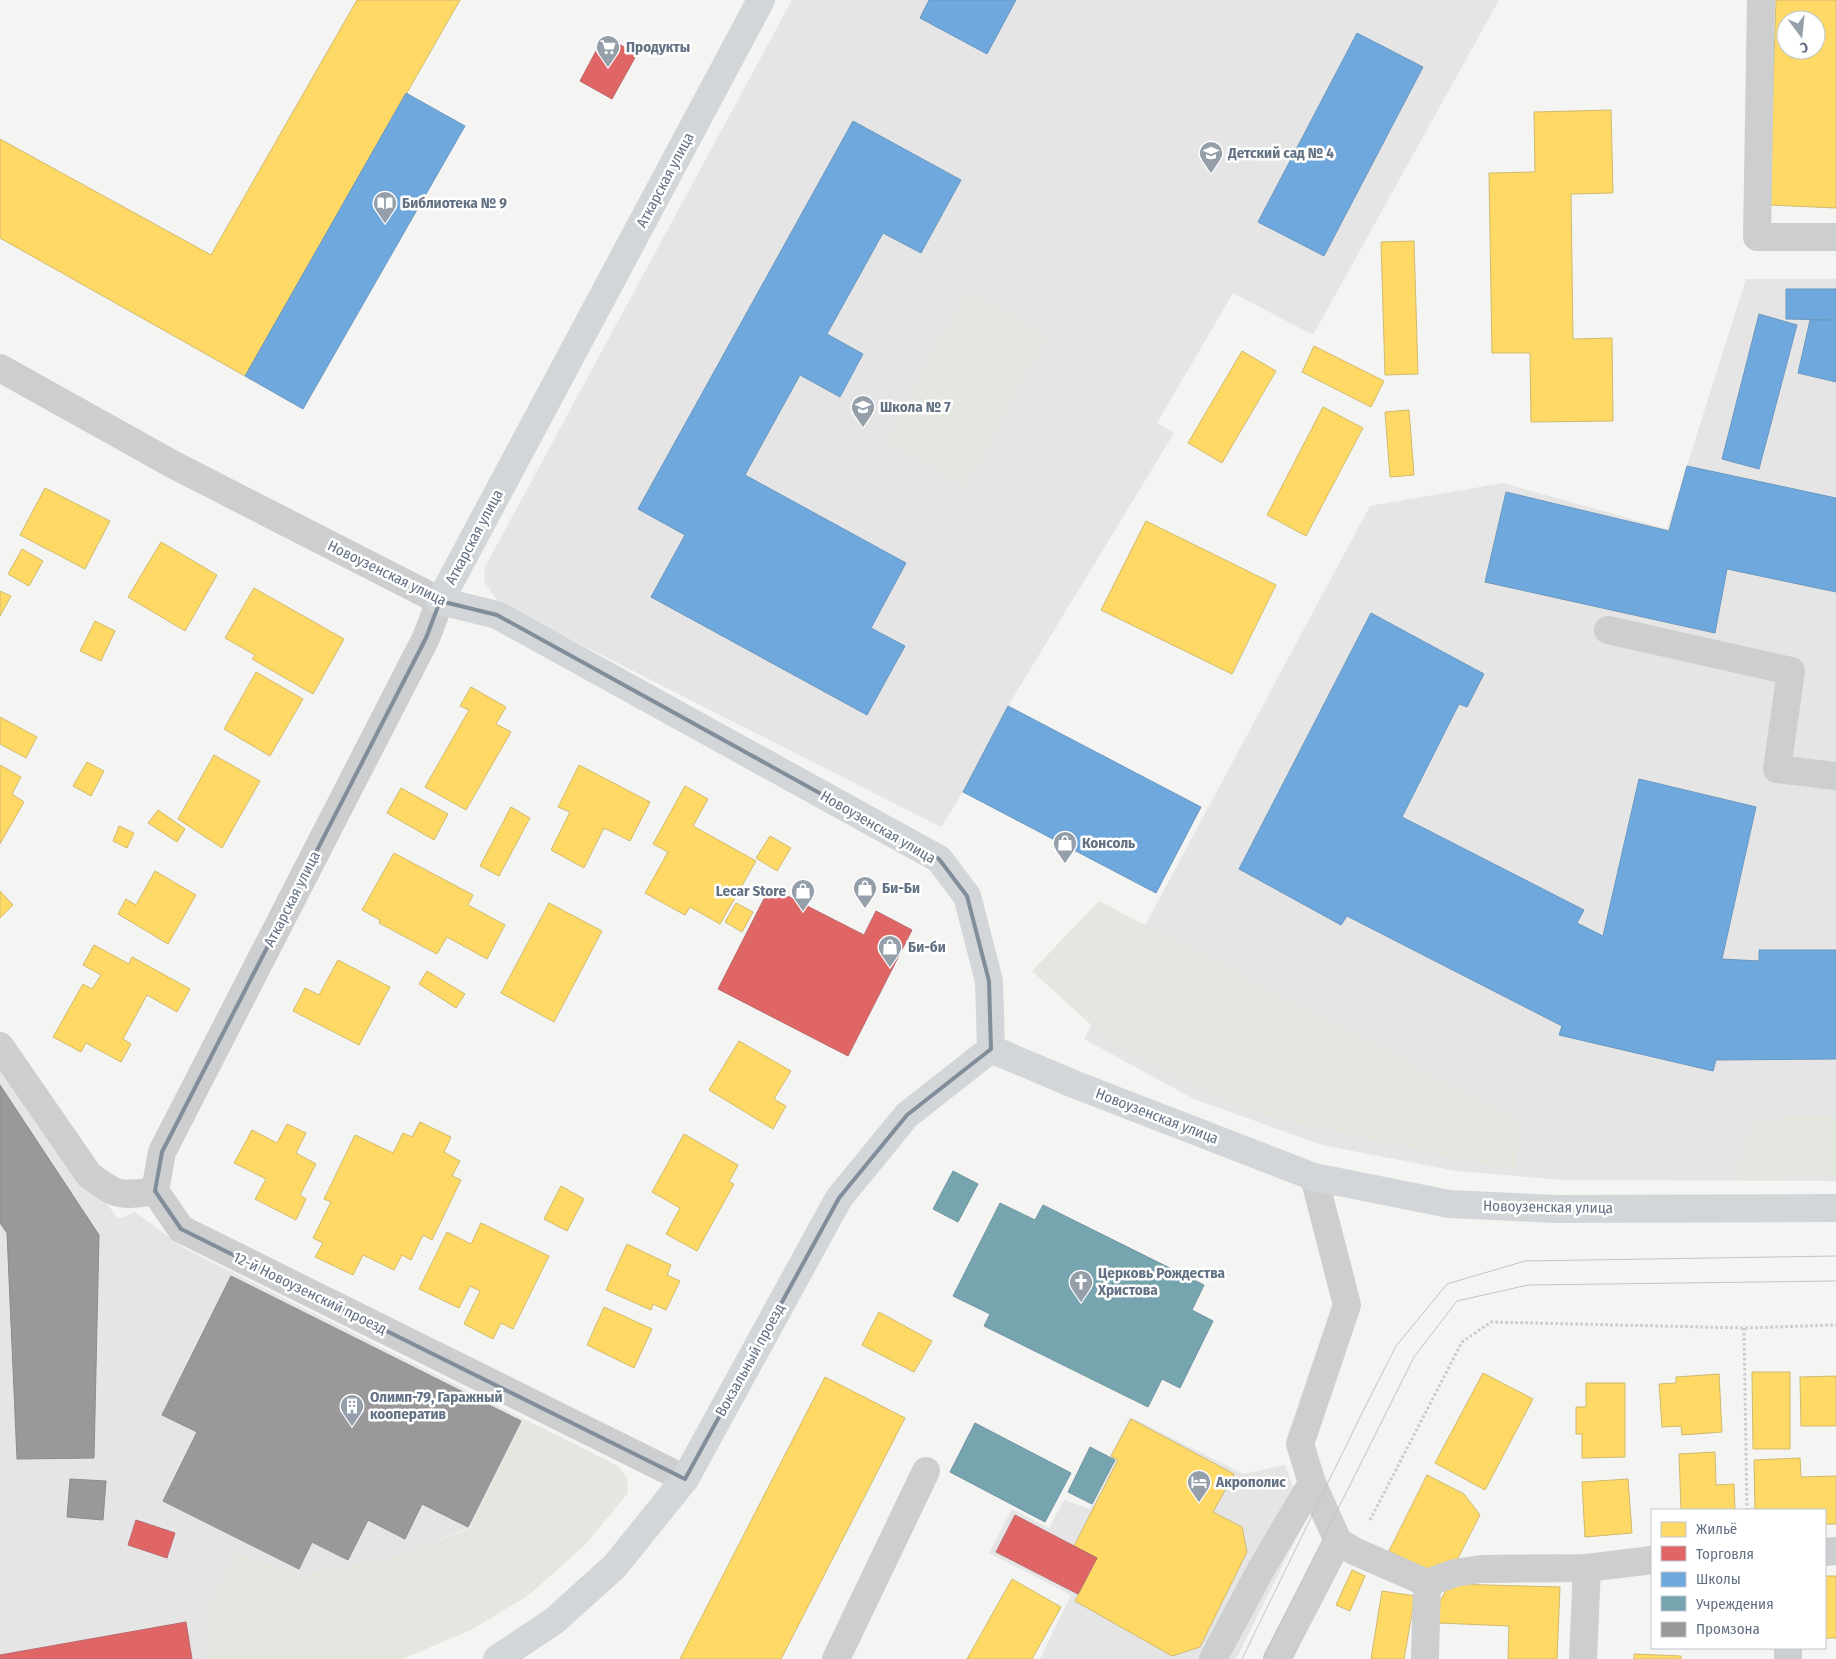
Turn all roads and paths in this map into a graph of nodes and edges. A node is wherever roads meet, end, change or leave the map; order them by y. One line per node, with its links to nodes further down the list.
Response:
1 (761, 0): 5 (main road, Аткарская улица)
2 (1762, 0): 3 (street)
3 (1836, 237)
4 (0, 368): 5 (street, Новоузенская улица)
5 (440, 601): 9 (main road, Новоузенская улица); 11 (street, Аткарская улица)
6 (1608, 630): 7 (street)
7 (1836, 776)
8 (0, 1046): 11 (street)
9 (991, 1049): 10 (main road, Новоузенская улица); 16 (main road, Вокзальный проезд)
10 (1314, 1177): 12 (main road, Новоузенская улица); 17 (street)
11 (155, 1191): 16 (street, 12-й Новоузенский проезд)
12 (1836, 1208)
13 (1836, 1325): 14 (path)
14 (1744, 1328): 18 (path); 19 (path)
15 (926, 1471): 24 (street)
16 (684, 1479): 23 (main road, Вокзальный проезд)
17 (1312, 1483): 19 (street); 25 (street)
18 (1748, 1509)
19 (1346, 1546): 22 (street); 26 (street)
20 (1651, 1560): 21 (street)
21 (1587, 1568): 22 (street); 28 (street)
22 (1428, 1583): 27 (street)
23 (497, 1659)
24 (836, 1659)
25 (1213, 1659)
26 (1277, 1659)
27 (1425, 1659)
28 (1583, 1659)

